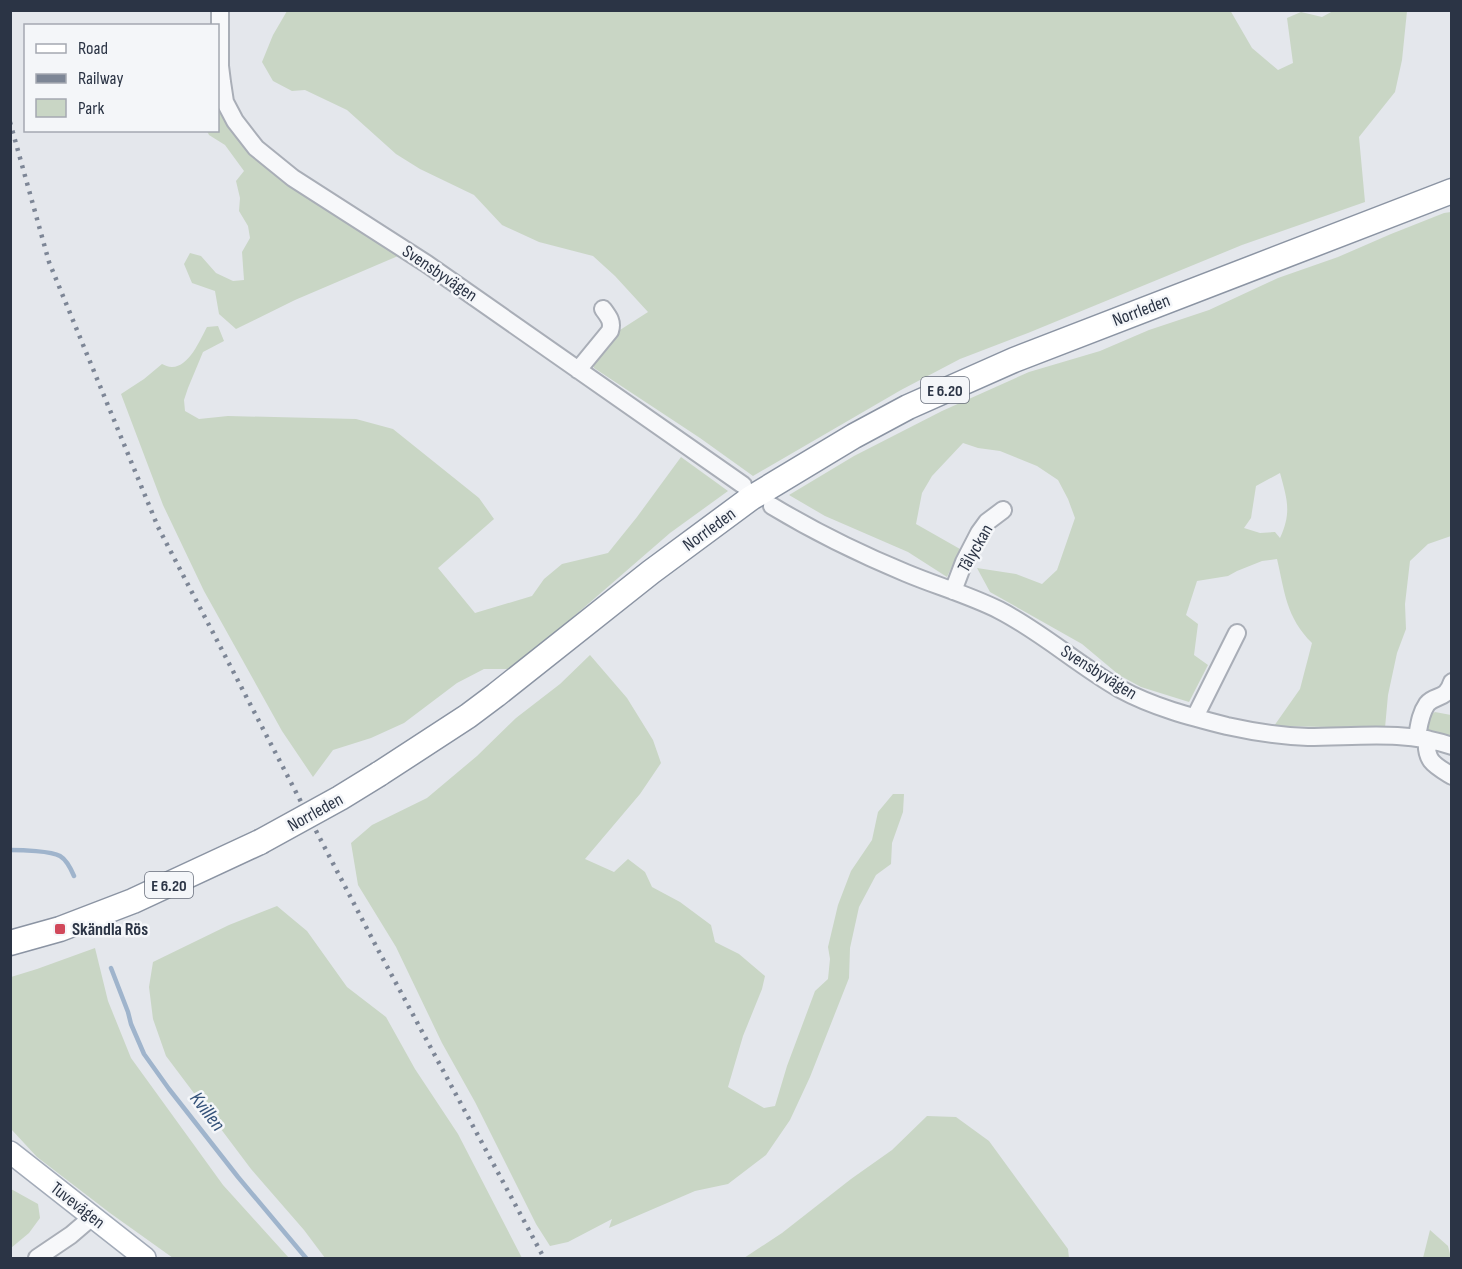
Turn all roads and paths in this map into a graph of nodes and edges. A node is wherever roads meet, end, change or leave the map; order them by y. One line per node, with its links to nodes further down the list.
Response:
1 (220, 10): 4 (street, Svensbyvägen)
2 (1452, 191): 15 (highway, Norrleden / E 6.20, bridge)
3 (603, 309): 4 (street)
4 (578, 370): 5 (street, Svensbyvägen)
5 (743, 486)
6 (772, 506): 8 (street, Svensbyvägen)
7 (1002, 510): 8 (street, Tålyckan)
8 (953, 591): 11 (street, Svensbyvägen)
9 (1237, 633): 11 (street)
10 (1452, 682): 12 (street)
11 (1195, 717): 12 (street, Svensbyvägen)
12 (1422, 738): 13 (street, Svensbyvägen); 14 (street)
13 (1452, 746)
14 (1452, 776)
15 (10, 943)
16 (10, 1152): 17 (main road, Tuvevägen)
17 (92, 1217): 18 (street); 19 (main road, Tuvevägen)
18 (37, 1258)
19 (145, 1258)

